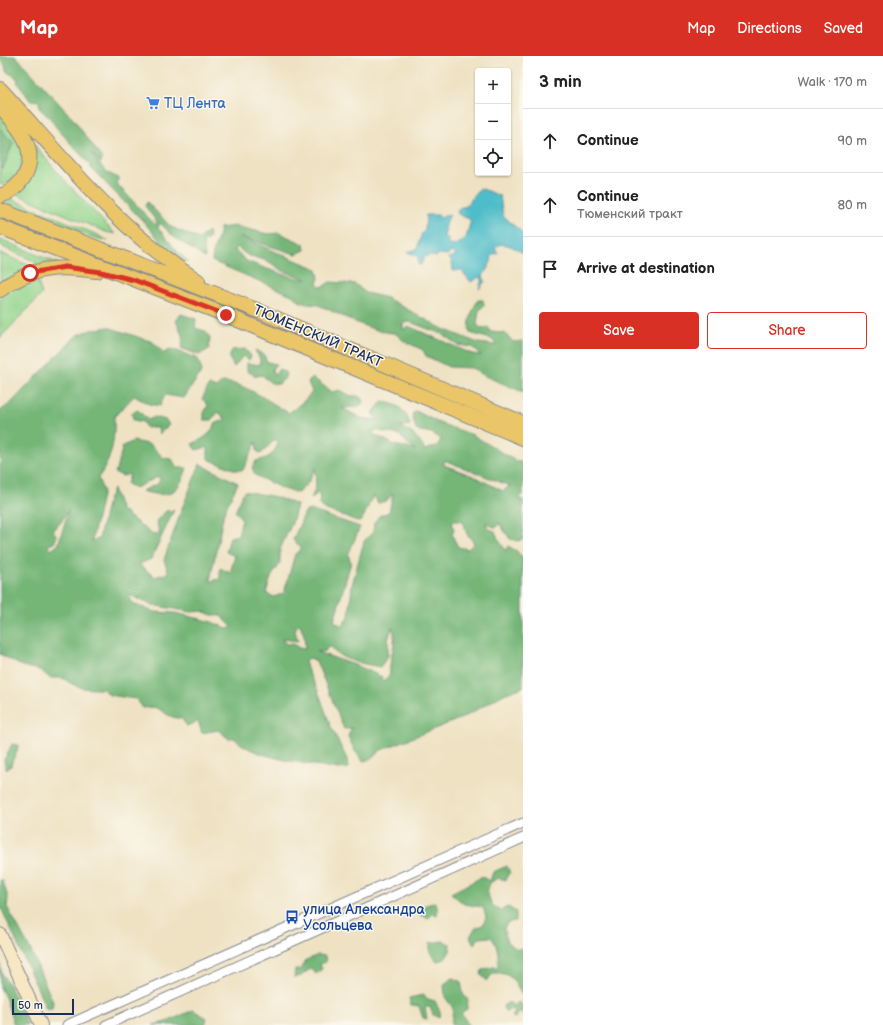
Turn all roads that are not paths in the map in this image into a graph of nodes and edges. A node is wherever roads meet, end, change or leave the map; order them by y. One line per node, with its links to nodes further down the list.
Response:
1 (0, 89): 8 (main road)
2 (0, 106): 3 (main road)
3 (0, 196)
4 (0, 210): 8 (main road, ТЮМЕНСКИЙ ТРАКТ)
5 (0, 227): 6 (main road, ТЮМЕНСКИЙ ТРАКТ)
6 (134, 280): 7 (main road); 10 (main road, ТЮМЕНСКИЙ ТРАКТ)
7 (0, 290)
8 (259, 311): 9 (main road, ТЮМЕНСКИЙ ТРАКТ)
9 (523, 423)
10 (523, 438)
11 (523, 823): 15 (street)
12 (523, 838): 16 (street)
13 (0, 934): 14 (main road)
14 (41, 1025)
15 (67, 1025)
16 (106, 1025)

